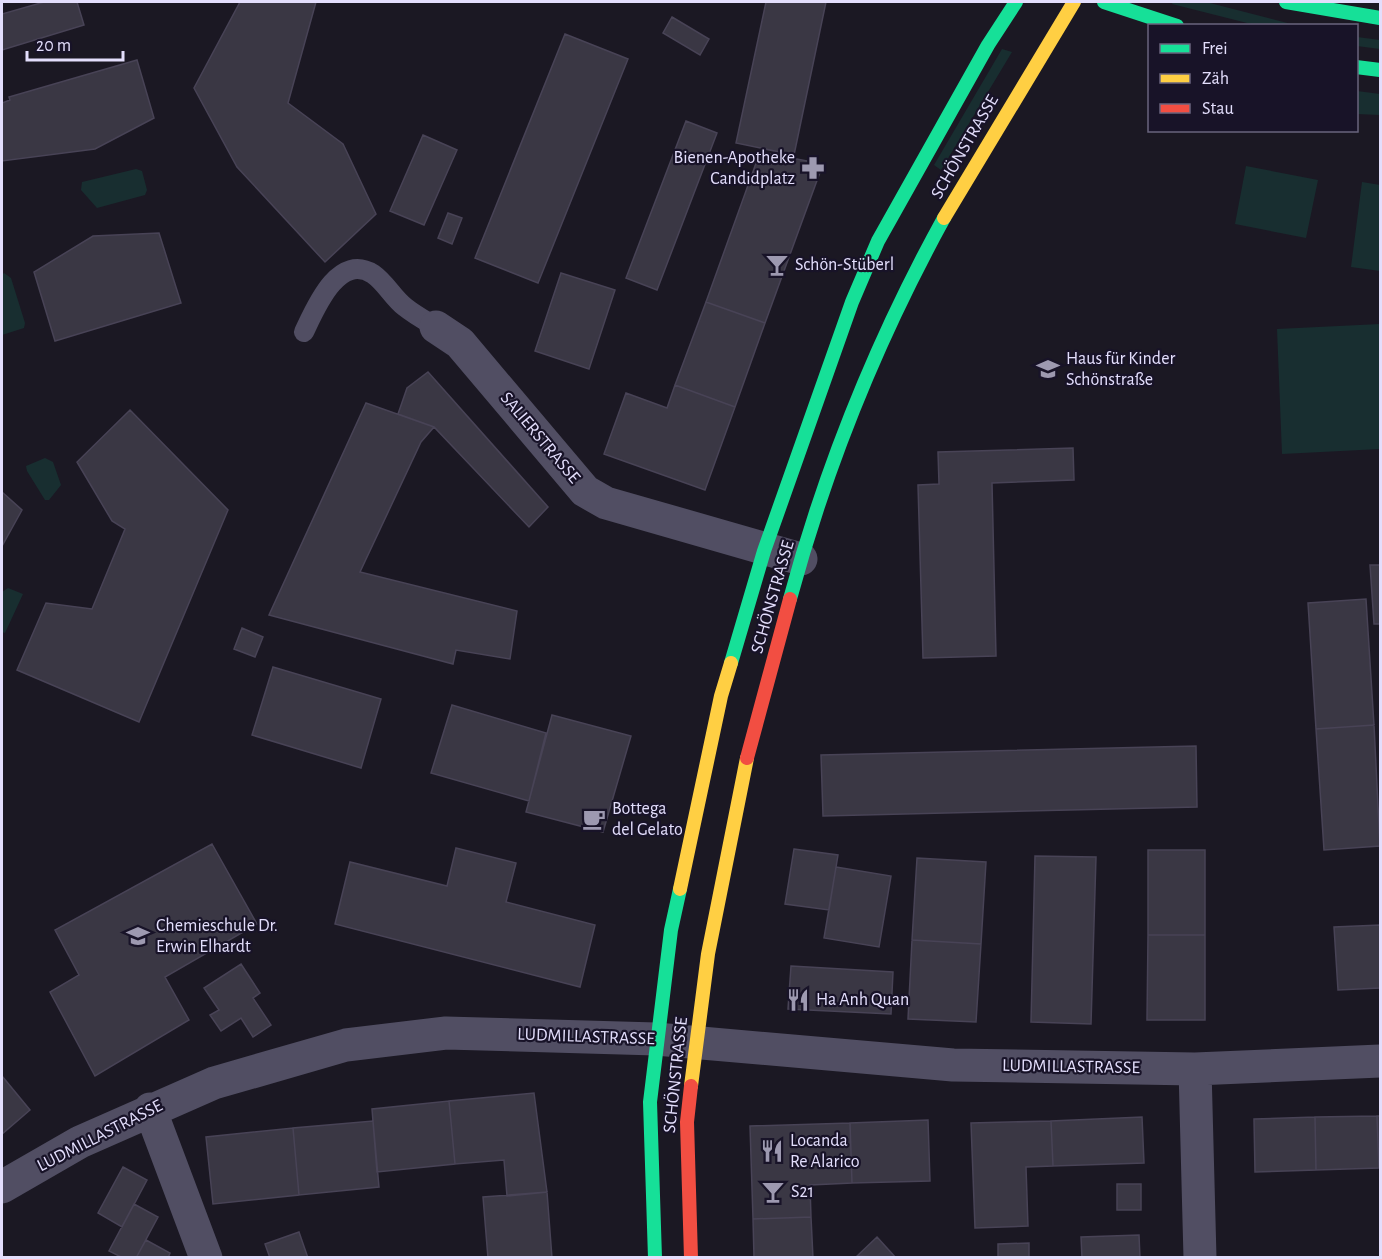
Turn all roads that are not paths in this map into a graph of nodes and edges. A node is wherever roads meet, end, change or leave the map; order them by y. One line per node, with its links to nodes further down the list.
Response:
1 (1016, 2): 11 (street, SCHÖNSTRASSE)
2 (1074, 2): 12 (street, SCHÖNSTRASSE)
3 (1104, 2): 6 (street)
4 (1286, 2): 5 (street)
5 (1380, 18)
6 (1171, 24)
7 (1358, 67): 8 (street)
8 (1380, 70)
9 (436, 327): 10 (lane); 11 (street, SALIERSTRASSE)
10 (304, 332)
11 (764, 551): 12 (street, SALIERSTRASSE); 13 (street, SCHÖNSTRASSE)
12 (801, 560): 14 (street, SCHÖNSTRASSE)
13 (656, 1039): 14 (street, LUDMILLASTRASSE); 17 (street, LUDMILLASTRASSE); 20 (street, SCHÖNSTRASSE)
14 (695, 1043): 16 (street, LUDMILLASTRASSE); 21 (street, SCHÖNSTRASSE)
15 (1380, 1061): 16 (street, LUDMILLASTRASSE)
16 (1195, 1069): 22 (street)
17 (150, 1109): 18 (street, LUDMILLASTRASSE); 19 (street)
18 (2, 1187)
19 (206, 1257)
20 (656, 1257)
21 (691, 1257)
22 (1200, 1257)

